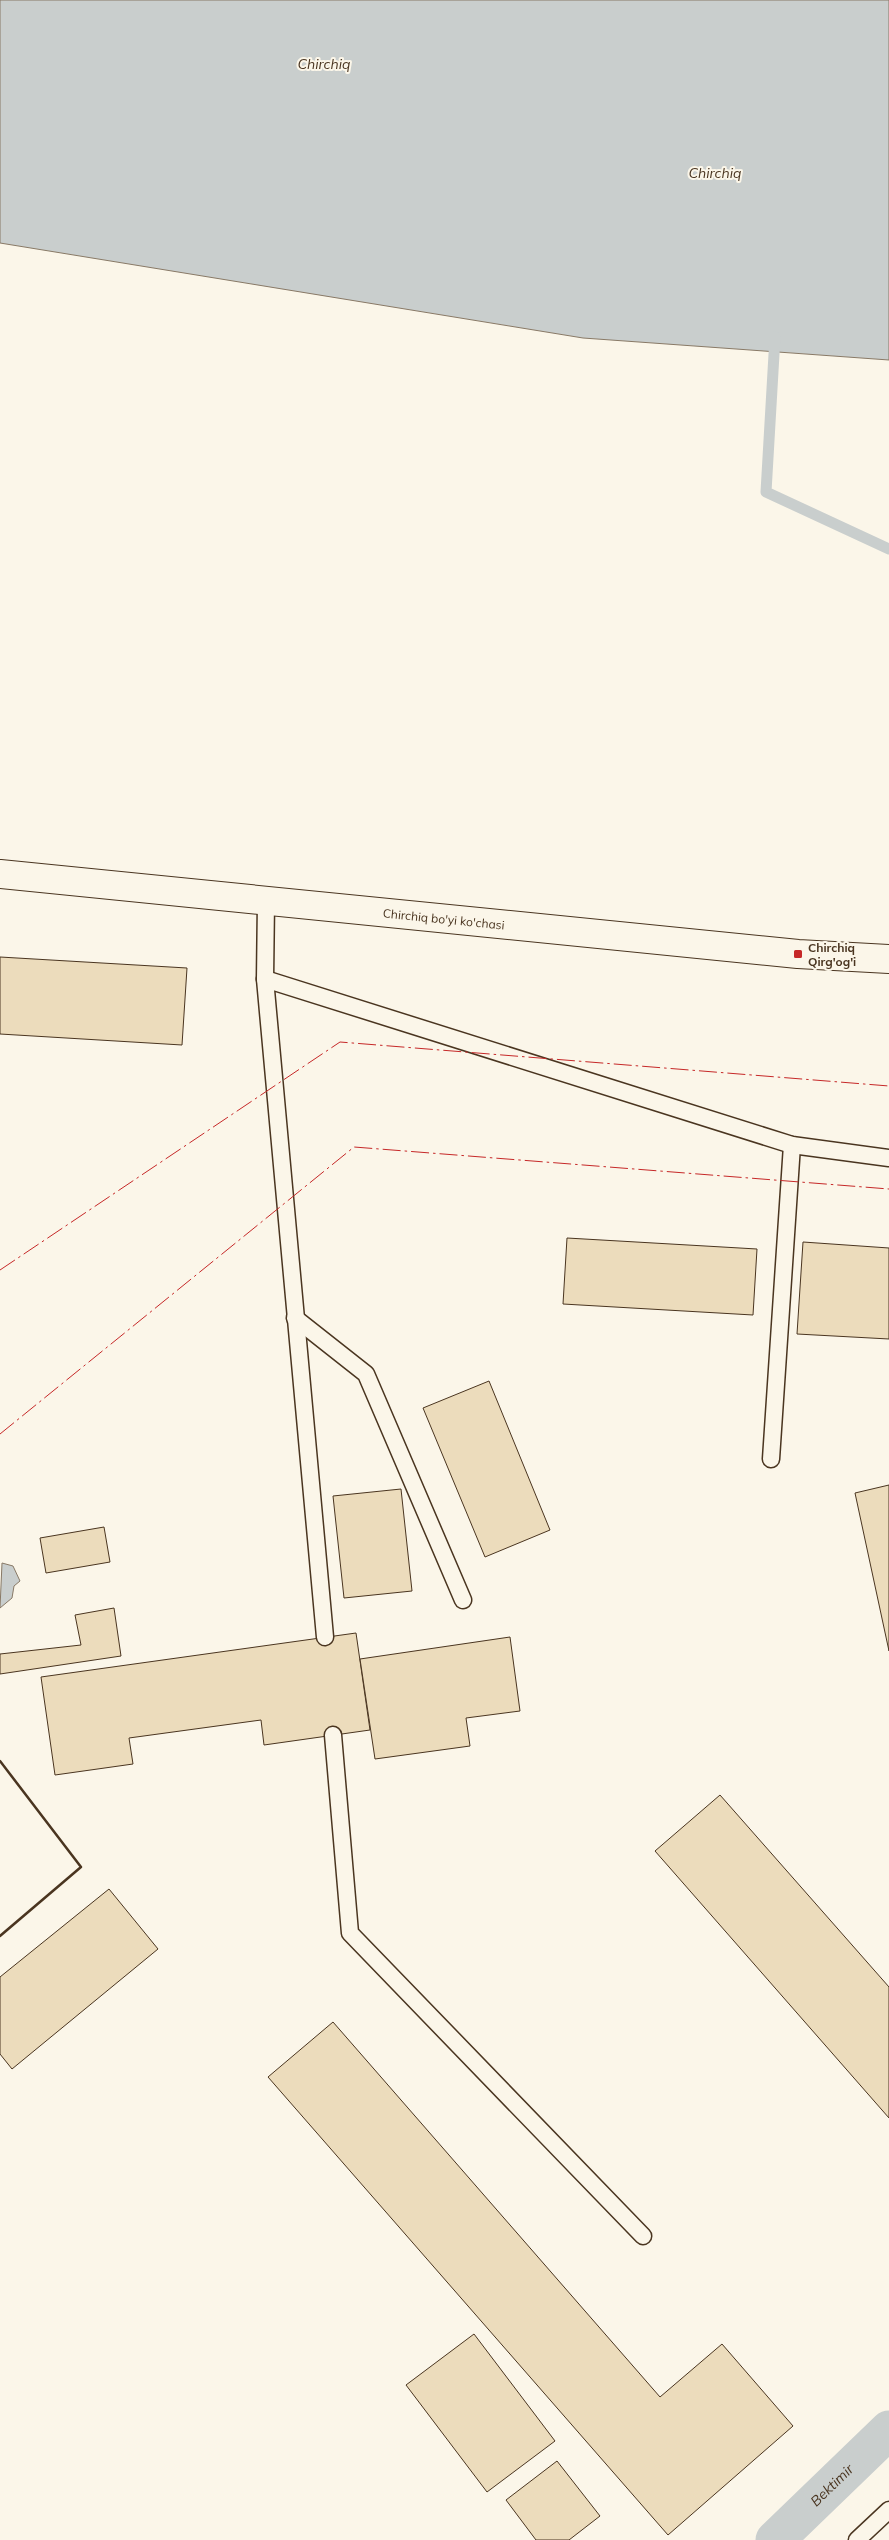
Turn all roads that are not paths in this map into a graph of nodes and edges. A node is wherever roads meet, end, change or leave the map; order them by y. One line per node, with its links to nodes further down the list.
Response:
1 (0, 874): 2 (street, Chirchiq bo'yi ko'chasi)
2 (266, 901): 3 (street, Chirchiq bo'yi ko'chasi); 4 (lane)
3 (889, 958)
4 (265, 979): 5 (lane); 7 (lane)
5 (792, 1145): 6 (lane); 8 (lane)
6 (889, 1158)
7 (295, 1318): 9 (lane); 10 (lane)
8 (771, 1459)
9 (463, 1600)
10 (324, 1637)
11 (333, 1735): 12 (lane)
12 (643, 2236)
13 (889, 2510): 14 (lane)
14 (857, 2540)

